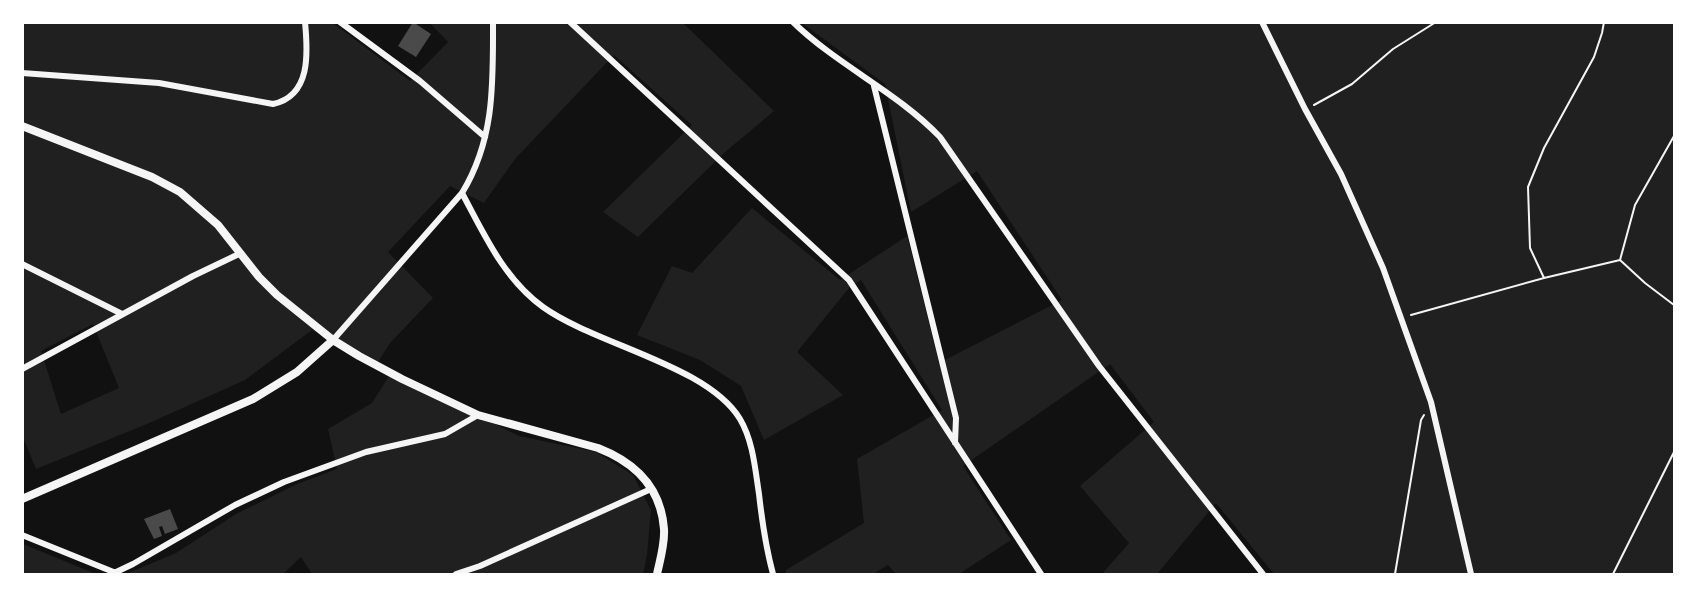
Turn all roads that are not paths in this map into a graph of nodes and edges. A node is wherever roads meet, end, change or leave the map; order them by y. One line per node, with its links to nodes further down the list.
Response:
1 (305, 22): 7 (street)
2 (340, 22): 10 (street)
3 (493, 22): 10 (street)
4 (570, 22): 18 (street)
5 (793, 22): 8 (street)
6 (1262, 22): 28 (street)
7 (22, 73)
8 (874, 86): 18 (street); 27 (street)
9 (22, 126): 12 (street)
10 (485, 137): 11 (street)
11 (462, 193): 15 (street); 25 (street)
12 (241, 253): 14 (street); 15 (street)
13 (22, 264): 14 (street)
14 (122, 314): 16 (street)
15 (333, 340): 17 (street); 20 (street)
16 (22, 369)
17 (478, 415): 19 (street); 22 (street)
18 (955, 443): 26 (street)
19 (651, 489): 23 (street); 24 (street)
20 (22, 499)
21 (22, 536): 22 (street)
22 (115, 574)
23 (456, 574)
24 (657, 574)
25 (773, 574)
26 (1041, 574)
27 (1263, 574)
28 (1471, 574)

